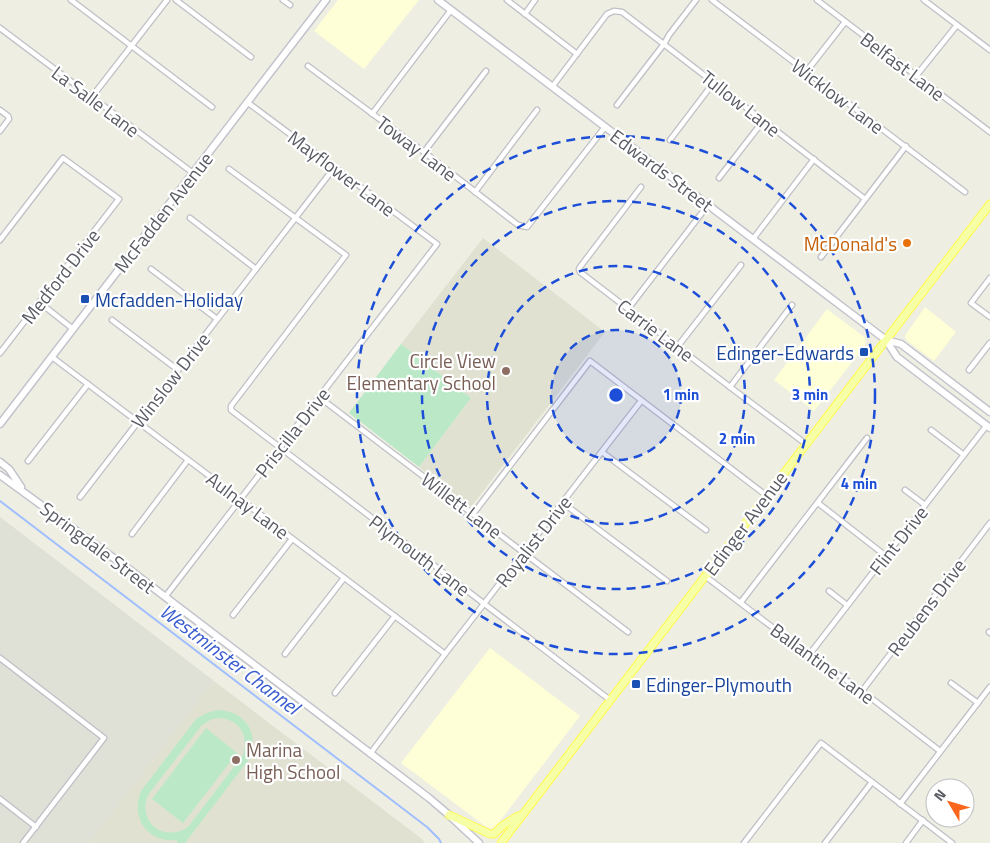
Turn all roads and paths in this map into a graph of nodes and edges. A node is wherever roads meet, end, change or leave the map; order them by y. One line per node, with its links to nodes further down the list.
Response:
1 (71, 0): 20 (street)
2 (167, 0): 20 (street)
3 (176, 0): 23 (street)
4 (283, 0): 13 (street)
5 (326, 0): 31 (street, McFadden Avenue)
6 (438, 0): 14 (street, Edwards Street)
7 (507, 0): 15 (street)
8 (535, 0): 15 (street)
9 (696, 0): 19 (street)
10 (712, 0): 26 (street, Wicklow Lane)
11 (817, 0): 16 (street, Belfast Lane)
12 (924, 0): 17 (street)
13 (290, 5)
14 (451, 10): 29 (street, Edwards Street); 36 (street)
15 (525, 14): 22 (street)
16 (845, 22): 26 (street); 27 (street, Belfast Lane)
17 (957, 25): 21 (street); 27 (street)
18 (0, 28): 30 (street, La Salle Lane)
19 (664, 44): 22 (street, Tullow Lane); 28 (street, Tullow Lane); 32 (street)
20 (132, 46): 30 (street); 33 (street)
21 (990, 50)
22 (577, 54): 29 (street)
23 (251, 57)
24 (308, 66): 36 (street, Toway Lane)
25 (486, 71): 43 (street)
26 (806, 72): 42 (street, Wicklow Lane)
27 (916, 76): 40 (street, Belfast Lane)
28 (714, 82): 37 (street, Tullow Lane); 41 (street)
29 (552, 87): 38 (street, Edwards Street)
30 (91, 98): 47 (street, La Salle Lane)
31 (247, 102): 45 (street, Mayflower Lane); 47 (street, McFadden Avenue)
32 (617, 105)
33 (212, 107)
34 (0, 110): 39 (street)
35 (537, 110): 50 (street)
36 (372, 114): 43 (street, Toway Lane)
37 (763, 121): 44 (street, Tullow Lane); 48 (street)
38 (606, 127): 50 (street, Toway Lane); 54 (street, Edwards Street)
39 (0, 131)
40 (990, 132)
41 (670, 140)
42 (906, 146): 51 (street, Wicklow Lane); 52 (street)
43 (424, 152): 50 (street, Toway Lane)
44 (814, 160): 52 (street, Tullow Lane); 57 (street)
45 (334, 168): 56 (street, Winslow Drive); 59 (street, Mayflower Lane)
46 (229, 169): 56 (street)
47 (193, 173): 71 (street, McFadden Avenue)
48 (719, 178)
49 (640, 187): 67 (street, Carrie Lane)
50 (475, 192)
51 (965, 192)
52 (865, 199): 60 (street)
53 (990, 204): 72 (main road, Edinger Avenue)
54 (708, 205): 57 (street, Edwards Street); 67 (street)
55 (190, 218): 63 (street)
56 (296, 218): 63 (street, Winslow Drive); 90 (street, Plymouth Lane)
57 (753, 239): 72 (street, Edwards Street)
58 (0, 240): 65 (street, Medford Drive)
59 (438, 244): 81 (street, Priscilla Drive)
60 (821, 257)
61 (741, 265): 74 (street)
62 (151, 269): 69 (street)
63 (256, 269): 69 (street, Winslow Drive)
64 (990, 278): 68 (street)
65 (39, 302): 71 (street); 75 (street, Medford Drive)
66 (792, 305): 80 (street)
67 (628, 309): 74 (street, Carrie Lane)
68 (990, 318)
69 (217, 319): 77 (street, Winslow Drive)
70 (112, 320): 77 (street)
71 (73, 329): 76 (street, McFadden Avenue)
72 (886, 340): 83 (street, Edwards Street); 86 (street, Edwards Street); 89 (main road, Edinger Avenue)
73 (990, 343): 78 (street)
74 (678, 346): 80 (street, Carrie Lane)
75 (1, 350)
76 (52, 356): 79 (street, Aulnay Lane); 85 (street, McFadden Avenue)
77 (178, 370): 84 (street, Winslow Drive)
78 (969, 370)
79 (88, 384): 84 (street, Aulnay Lane); 94 (street)
80 (730, 387): 89 (street, Carrie Lane)
81 (319, 397): 90 (street, Priscilla Drive); 105 (street, Willett Lane)
82 (641, 401): 91 (street, Royalist Drive); 99 (street); 105 (street)
83 (990, 412)
84 (138, 422): 93 (street, Aulnay Lane); 100 (street, Winslow Drive)
85 (0, 424)
86 (988, 426): 92 (street, Flint Drive)
87 (931, 430): 92 (street)
88 (867, 438): 103 (street)
89 (806, 444): 99 (main road, Edinger Avenue)
90 (280, 448): 101 (street, Priscilla Drive); 118 (street, Plymouth Lane)
91 (602, 452): 102 (street, Royalist Drive); 107 (street)
92 (964, 455): 104 (street, Flint Drive)
93 (188, 460): 101 (street, Aulnay Lane); 108 (street)
94 (28, 461)
95 (0, 462): 98 (street)
96 (0, 475): 98 (street, Springdale Street)
97 (905, 490): 104 (street)
98 (25, 492): 116 (street, Springdale Street)
99 (766, 496): 112 (main road, Edinger Avenue)
100 (80, 497)
101 (240, 499): 109 (street, Aulnay Lane); 116 (street, Priscilla Drive)
102 (562, 502): 110 (street, Royalist Drive); 114 (street)
103 (818, 503): 111 (street); 117 (street)
104 (925, 505): 111 (street, Flint Drive)
105 (473, 514): 110 (street, Willett Lane)
106 (990, 524): 129 (street, Reubens Drive)
107 (706, 530)
108 (132, 534)
109 (292, 539): 113 (street, Aulnay Lane); 120 (street)
110 (524, 552): 118 (street, Royalist Drive); 122 (street, Willett Lane)
111 (886, 556): 119 (street, Flint Drive)
112 (705, 576): 117 (street, Ballantine Lane); 131 (main road, Edinger Avenue)
113 (344, 578): 121 (street, Aulnay Lane); 123 (street)
114 (667, 581)
115 (828, 591): 119 (street)
116 (165, 597): 134 (street, Springdale Street)
117 (741, 602): 125 (street, Ballantine Lane)
118 (484, 604): 124 (street, Royalist Drive); 131 (street, Plymouth Lane)
119 (847, 605): 125 (street, Flint Drive)
120 (233, 615)
121 (395, 616): 124 (street, Aulnay Lane); 130 (street)
122 (628, 632)
123 (284, 654)
124 (445, 654): 134 (street, Royalist Drive)
125 (808, 655): 129 (street, Ballantine Lane)
126 (0, 658): 141 (street)
127 (951, 683): 132 (street)
128 (990, 686): 132 (street)
129 (862, 691): 133 (street, Ballantine Lane)
130 (335, 692)
131 (610, 700): 138 (main road, Edinger Avenue)
132 (978, 703): 133 (street)
133 (940, 752): 137 (street)
134 (370, 754): 139 (street, Springdale Street)
135 (872, 782): 137 (street); 145 (street); 146 (street)
136 (0, 799): 141 (street)
137 (900, 804): 140 (street)
138 (523, 814): 139 (main road); 144 (main road, Edinger Avenue)
139 (450, 815): 143 (street, Springdale Street)
140 (923, 820): 147 (street); 148 (street)
141 (36, 827): 142 (street)
142 (23, 843)
143 (478, 843)
144 (501, 843)
145 (744, 843)
146 (825, 843)
147 (906, 843)
148 (952, 843)

